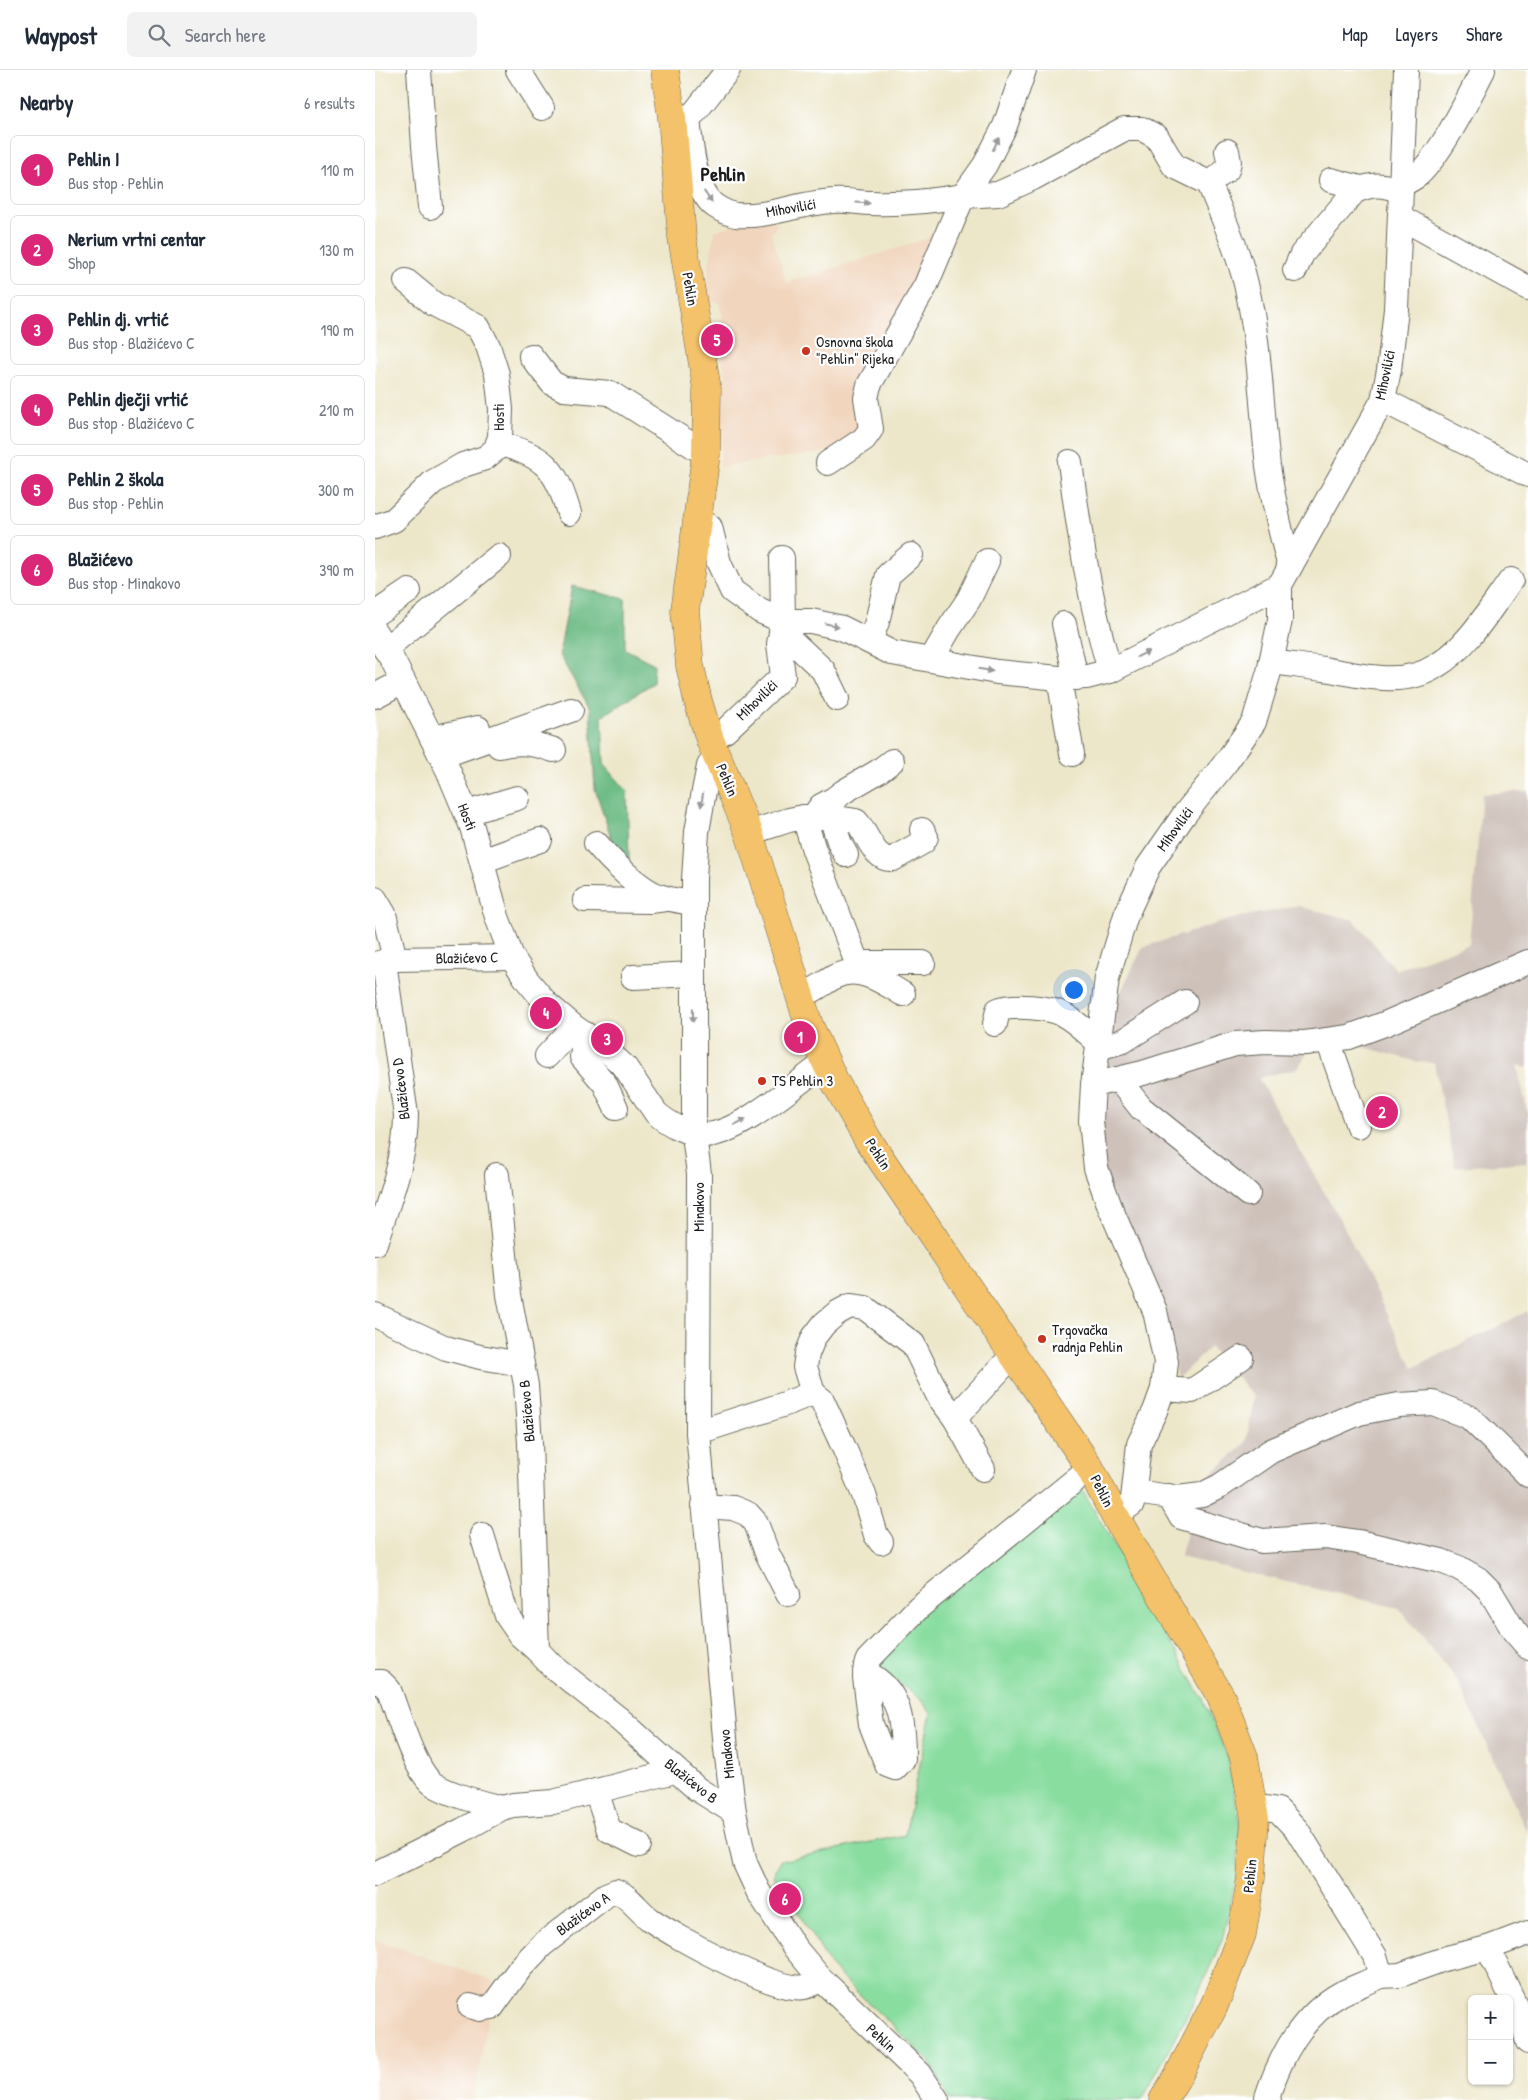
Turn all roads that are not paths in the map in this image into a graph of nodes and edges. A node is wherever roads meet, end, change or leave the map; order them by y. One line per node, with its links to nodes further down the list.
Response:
1 (419, 70): 16 (street)
2 (518, 70): 3 (street)
3 (529, 70)
4 (665, 70): 9 (main road, Pehlin)
5 (728, 70): 9 (street)
6 (1024, 70): 15 (street, one-way to 6)
7 (1406, 70): 14 (street, Mihovilići)
8 (1483, 70): 14 (street)
9 (680, 118): 15 (street, Mihovilići, one-way to 15); 24 (main road, Pehlin)
10 (1227, 151): 12 (street)
11 (1331, 180): 13 (street)
12 (1209, 184): 15 (street, Mihovilići); 35 (street, Mihovilići)
13 (1361, 188): 14 (street); 18 (street)
14 (1401, 188): 17 (street, Mihovilići)
15 (963, 196): 26 (street)
16 (430, 207)
17 (1400, 217): 20 (street); 22 (street, Mihovilići)
18 (1295, 270)
19 (406, 281): 23 (street, Hosti)
20 (1528, 288)
21 (531, 356): 24 (street)
22 (1383, 400): 27 (street); 35 (street, Mihovilići)
23 (498, 443): 28 (street); 30 (street, Hosti)
24 (706, 454): 29 (main road, Pehlin)
25 (1070, 462): 45 (street)
26 (828, 463)
27 (1528, 475)
28 (569, 513)
29 (697, 518): 40 (street); 53 (main road, Pehlin)
30 (375, 527)
31 (911, 555): 42 (street)
32 (499, 556): 41 (street)
33 (782, 558): 40 (street)
34 (987, 561): 43 (street)
35 (1285, 576): 44 (street, Mihovilići); 45 (street, one-way to 35)
36 (1511, 580): 44 (street)
37 (409, 591): 38 (street)
38 (375, 614)
39 (1064, 624): 46 (street)
40 (782, 626): 42 (street, one-way to 42); 49 (street); 53 (street, Mihovilići)
41 (380, 640): 47 (street, Hosti)
42 (870, 641): 43 (street)
43 (931, 660): 46 (street, one-way to 46)
44 (1271, 662): 83 (street, Mihovilići)
45 (1110, 671): 46 (street)
46 (1061, 678): 51 (street); 56 (street)
47 (403, 681): 48 (street); 55 (street, Hosti)
48 (375, 696)
49 (837, 699)
50 (571, 710): 55 (street)
51 (1056, 726)
52 (478, 728): 55 (street)
53 (713, 747): 62 (main road, Pehlin); 70 (street, Pehlin, one-way to 70)
54 (554, 750): 55 (street)
55 (440, 753): 59 (street, Hosti)
56 (1072, 754)
57 (892, 761): 60 (street)
58 (517, 798): 59 (street)
59 (467, 814): 66 (street, Hosti)
60 (816, 817): 61 (street); 62 (street); 65 (street); 74 (street)
61 (922, 830)
62 (749, 833): 78 (main road, Pehlin)
63 (540, 840): 66 (street)
64 (596, 843): 68 (street)
65 (846, 856)
66 (482, 861): 71 (street, Hosti)
67 (375, 899): 72 (street)
68 (666, 899): 69 (street); 70 (street)
69 (585, 900)
70 (693, 903): 75 (street, Pehlin)
71 (511, 957): 72 (street, Blažićevo C); 81 (street, Blažićevo C)
72 (385, 962): 93 (street, Blažićevo D)
73 (1528, 962): 82 (street)
74 (923, 963)
75 (693, 974): 76 (street); 90 (street, Pehlin, one-way to 90)
76 (633, 977)
77 (903, 994): 78 (street)
78 (800, 996): 85 (main road, Pehlin)
79 (1185, 1002): 83 (street)
80 (995, 1024): 83 (street)
81 (580, 1030): 84 (street); 88 (street); 90 (street, Blažićevo C)
82 (1328, 1040): 86 (street); 89 (street)
83 (1098, 1045): 87 (street, Mihovilići)
84 (547, 1056)
85 (825, 1063): 90 (street, one-way to 85); 95 (main road, Pehlin)
86 (1118, 1079): 87 (street); 92 (street)
87 (1093, 1086): 98 (street, Pehlin)
88 (617, 1108)
89 (1358, 1126)
90 (694, 1134): 101 (street, Minakovo)
91 (497, 1174): 97 (street, Blažićevo B)
92 (1248, 1194)
93 (375, 1243)
94 (375, 1316): 97 (street)
95 (1013, 1355): 100 (street); 102 (main road, Pehlin)
96 (1241, 1358): 98 (street)
97 (521, 1364): 113 (street, Blažićevo B)
98 (1163, 1389): 105 (street, Pehlin)
99 (813, 1393): 100 (street); 101 (street); 110 (street)
100 (955, 1418): 103 (street)
101 (698, 1432): 107 (street, Minakovo)
102 (1090, 1468): 108 (main road, Pehlin); 114 (street)
103 (983, 1469)
104 (1528, 1476): 106 (street)
105 (1135, 1492): 106 (street); 108 (street, Pehlin)
106 (1169, 1496): 112 (street)
107 (703, 1506): 111 (street); 120 (street, Minakovo)
108 (1115, 1516): 118 (main road, Pehlin)
109 (482, 1535): 113 (street, Blažićevo B)
110 (881, 1542)
111 (788, 1594)
112 (1528, 1647)
113 (537, 1650): 116 (street, Blažićevo B)
114 (865, 1672)
115 (375, 1682): 119 (street)
116 (675, 1771): 117 (street); 120 (street, Blažićevo B)
117 (596, 1791): 119 (street); 121 (street)
118 (1253, 1806): 125 (street); 131 (main road, Pehlin)
119 (503, 1808): 122 (street)
120 (734, 1812): 126 (street, Minakovo)
121 (639, 1845)
122 (375, 1874)
123 (1528, 1933): 124 (street)
124 (1488, 1948): 125 (street); 128 (street)
125 (1381, 1976): 129 (street)
126 (821, 1979): 127 (street, Blažićevo A); 130 (street, Pehlin)
127 (470, 2006)
128 (1528, 2042)
129 (1267, 2099)
130 (937, 2100)
131 (1163, 2100)

